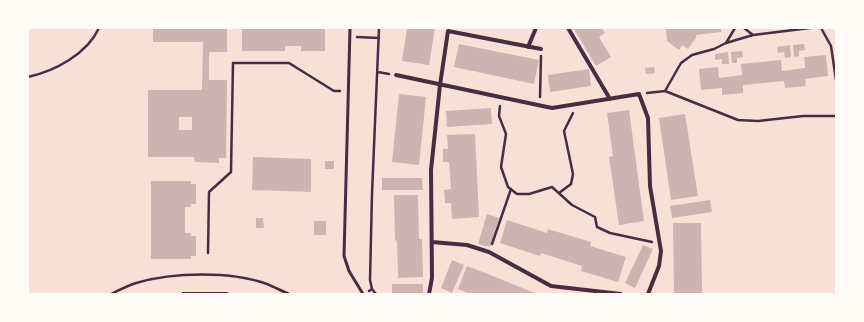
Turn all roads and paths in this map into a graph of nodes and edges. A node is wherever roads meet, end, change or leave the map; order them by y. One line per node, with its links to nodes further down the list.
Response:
1 (99, 28): 20 (path)
2 (350, 28): 12 (lane)
3 (379, 28): 13 (path)
4 (536, 28): 17 (street)
5 (568, 28): 27 (street)
6 (736, 28): 14 (path)
7 (744, 28): 11 (path)
8 (810, 28): 11 (path)
9 (821, 28): 15 (path)
10 (448, 30): 17 (street); 22 (street)
11 (753, 34): 14 (path)
12 (350, 37): 13 (path); 24 (lane)
13 (379, 38): 37 (path)
14 (726, 43): 23 (path)
15 (831, 46): 16 (path); 21 (path)
16 (836, 46)
17 (528, 47): 18 (street)
18 (541, 49): 29 (path)
19 (396, 75): 22 (street)
20 (28, 77)
21 (836, 80)
22 (440, 85): 26 (street); 33 (street)
23 (665, 91): 25 (path); 30 (path)
24 (349, 92): 36 (path); 42 (lane)
25 (639, 94): 27 (street); 34 (street)
26 (500, 97): 29 (street); 31 (path)
27 (610, 99): 28 (street)
28 (577, 104): 29 (street); 32 (path)
29 (539, 105)
30 (836, 116)
31 (511, 189): 32 (path); 35 (path)
32 (559, 193): 34 (path)
33 (432, 242): 35 (street); 44 (street)
34 (660, 244): 46 (street)
35 (488, 252): 45 (street)
36 (208, 253)
37 (372, 289): 42 (path); 43 (path)
38 (110, 294): 41 (path)
39 (183, 294): 40 (street)
40 (227, 294)
41 (289, 294)
42 (364, 294)
43 (376, 294)
44 (429, 294)
45 (622, 294)
46 (648, 294)

